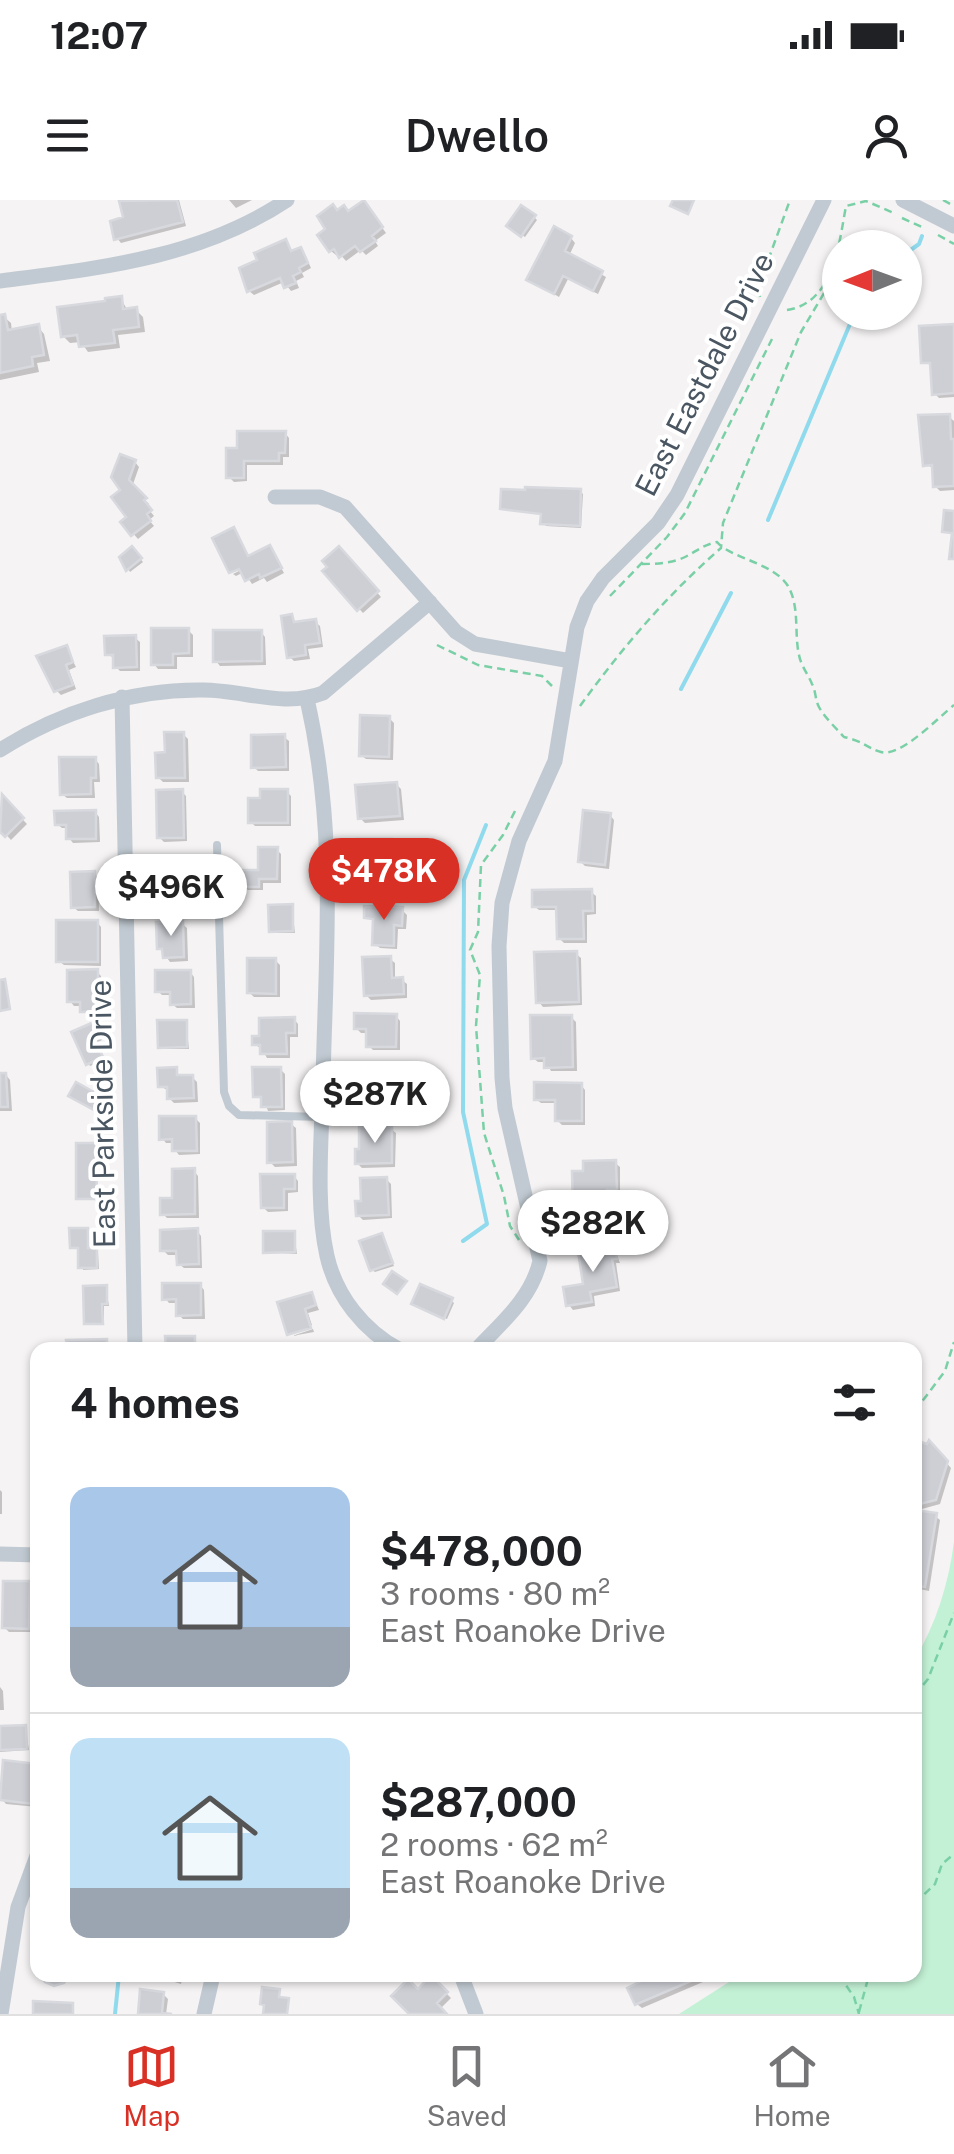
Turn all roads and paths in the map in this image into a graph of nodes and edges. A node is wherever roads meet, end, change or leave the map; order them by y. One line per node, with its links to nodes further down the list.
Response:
1 (286, 200): 10 (street)
2 (790, 200): 13 (path)
3 (824, 200): 13 (street, East Eastdale Drive)
4 (903, 200): 7 (street)
5 (943, 200): 6 (path)
6 (954, 206)
7 (954, 226)
8 (841, 230): 9 (path)
9 (954, 244)
10 (0, 282)
11 (822, 284): 13 (path)
12 (822, 297): 16 (path)
13 (772, 303): 20 (street, East Eastdale Drive)
14 (779, 326): 17 (path)
15 (275, 497): 19 (street)
16 (722, 548): 17 (path); 21 (path); 24 (path)
17 (641, 564): 18 (path)
18 (608, 598)
19 (430, 602): 20 (street); 23 (street)
20 (571, 661): 30 (street, East Eastdale Drive)
21 (582, 690)
22 (122, 697): 23 (street); 25 (street); 28 (street, East Parkside Drive)
23 (307, 700): 27 (street)
24 (954, 704)
25 (0, 750)
26 (218, 845): 27 (lane)
27 (322, 1117): 29 (street)
28 (135, 1342)
29 (388, 1342)
30 (483, 1342)
31 (954, 1342): 32 (path)
32 (922, 1402)
33 (0, 1554): 34 (street)
34 (30, 1555)
35 (954, 1613): 36 (path)
36 (922, 1686)
37 (954, 1854): 39 (path)
38 (30, 1875): 44 (street)
39 (922, 1896)
40 (211, 1982): 45 (street)
41 (464, 1982): 46 (street)
42 (844, 1982): 47 (path)
43 (867, 1982): 47 (path)
44 (1, 2014)
45 (204, 2014)
46 (476, 2014)
47 (859, 2014)

